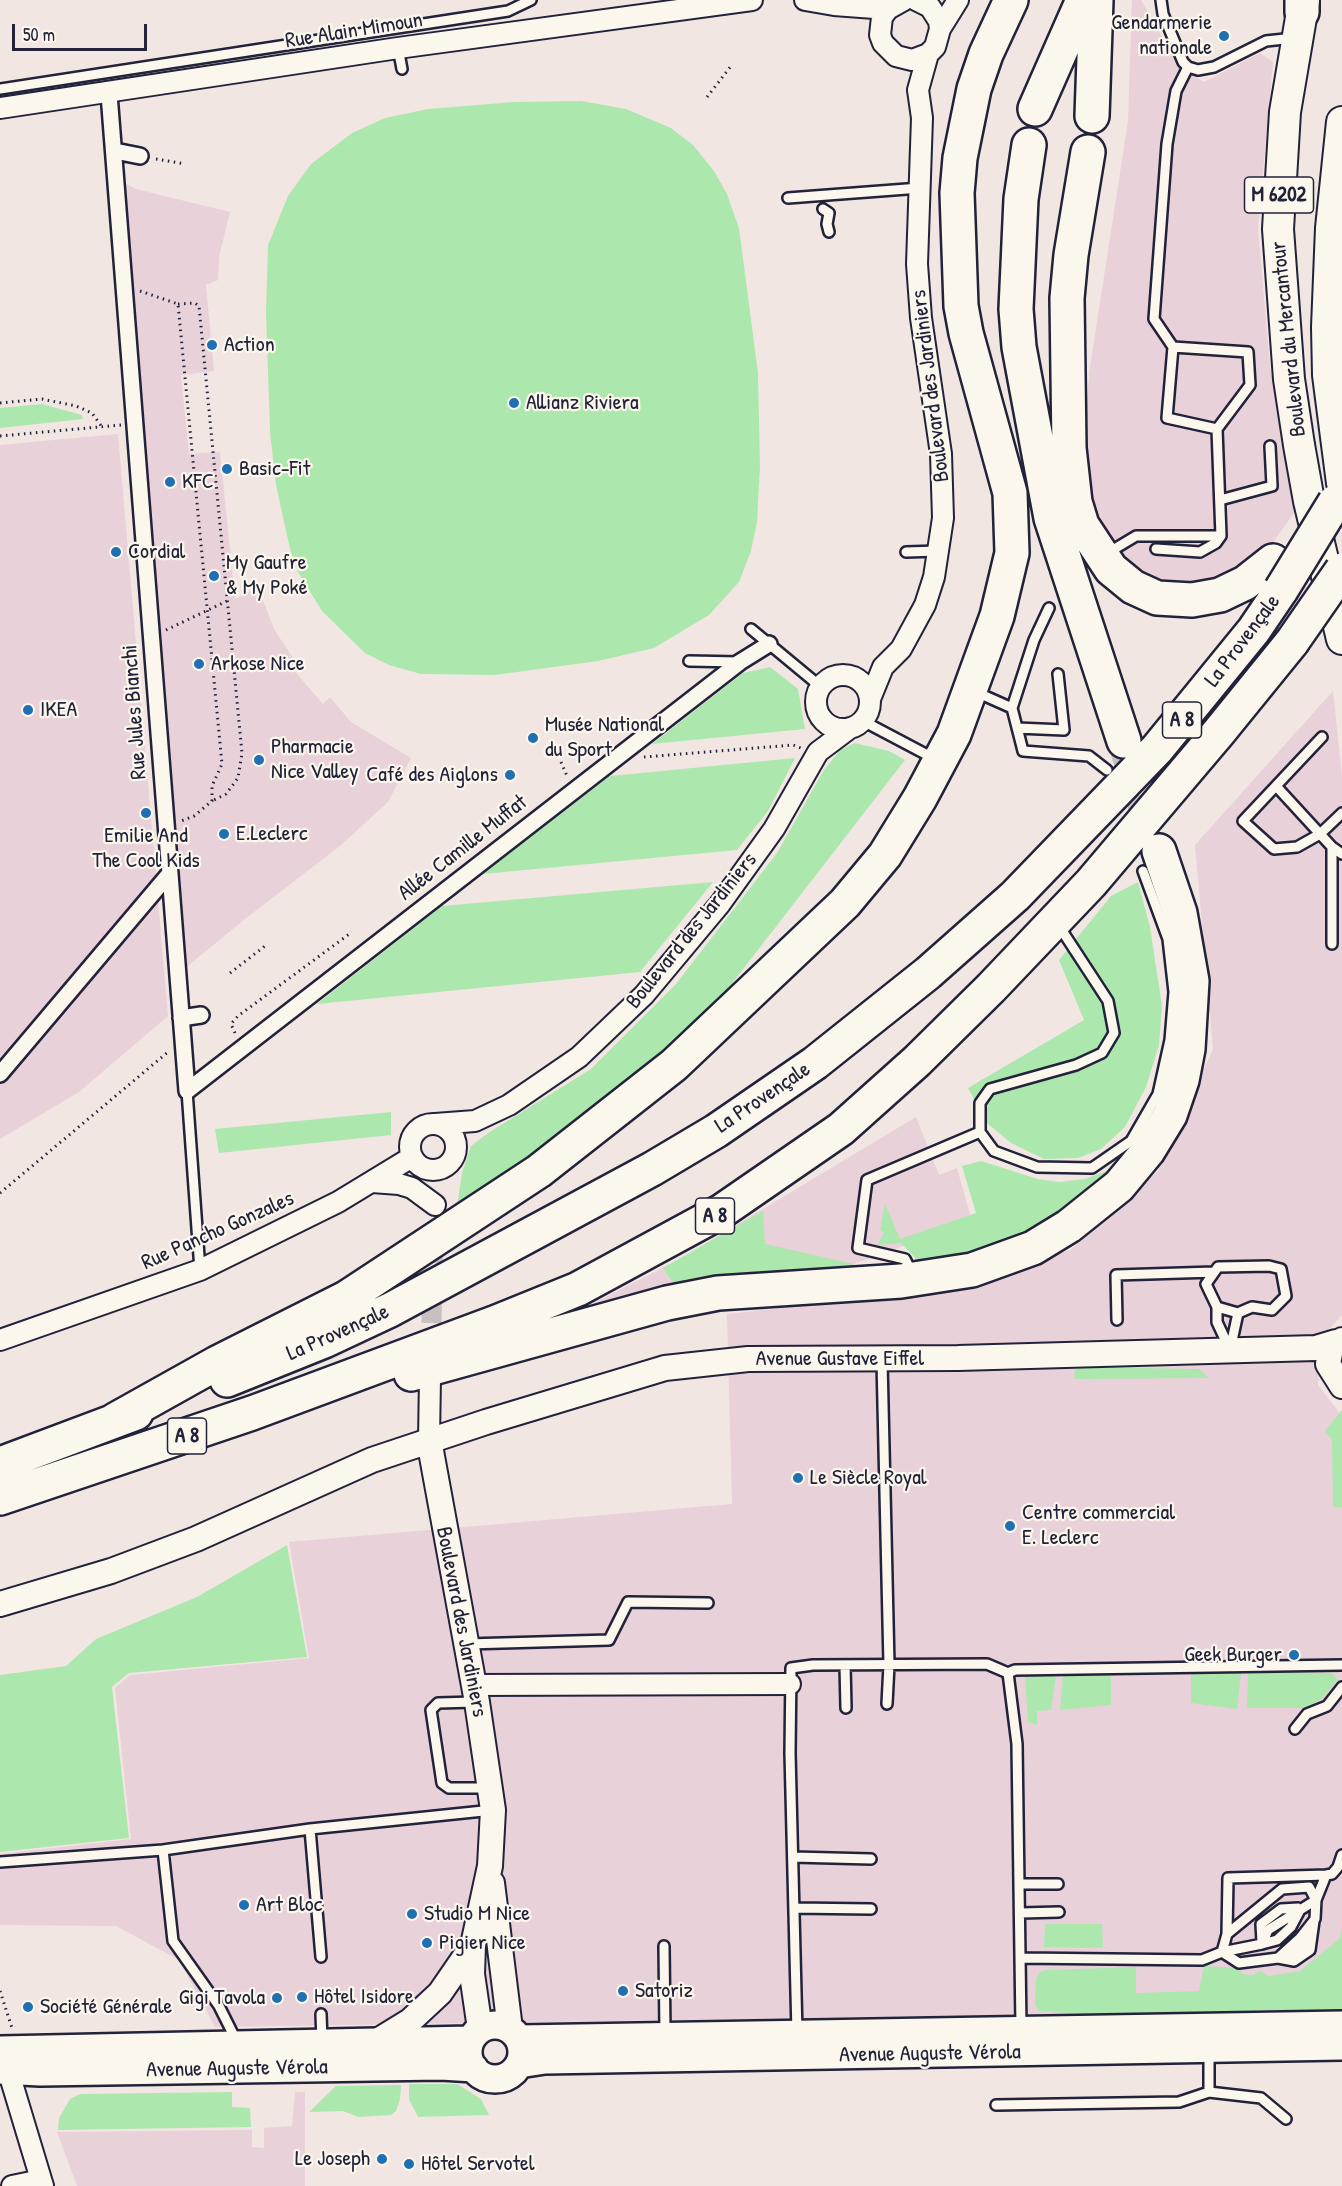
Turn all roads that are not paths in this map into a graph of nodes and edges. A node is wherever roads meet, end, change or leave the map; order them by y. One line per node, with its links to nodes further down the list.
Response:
1 (531, 0): 20 (lane)
2 (752, 0): 15 (street, Rue Alain Mimoun)
3 (805, 0): 11 (street)
4 (958, 0): 13 (street)
5 (1011, 0): 58 (highway)
6 (1083, 0): 24 (highway)
7 (1096, 0): 25 (highway)
8 (925, 1): 13 (street)
9 (1162, 1): 18 (lane)
10 (896, 4): 11 (street); 14 (street)
11 (834, 5): 14 (street)
12 (1301, 12): 18 (lane); 51 (main road, Boulevard du Mercantour / M 6202)
13 (940, 28): 16 (street, Boulevard des Jardiniers)
14 (880, 35): 17 (street, Boulevard des Jardiniers)
15 (398, 48): 19 (lane); 22 (street, Rue Alain Mimoun)
16 (928, 54): 17 (street); 21 (street, Boulevard des Jardiniers)
17 (896, 56): 21 (street, Boulevard des Jardiniers)
18 (1188, 67): 37 (lane)
19 (402, 69)
20 (0, 88)
21 (918, 90): 32 (street, Boulevard des Jardiniers)
22 (109, 94): 23 (street, Rue Alain Mimoun); 28 (street, Rue Jules Bianchi)
23 (0, 108)
24 (1035, 109)
25 (1092, 116)
26 (1342, 123): 36 (main road, Boulevard du Mercantour / M 6202)
27 (1029, 144): 65 (highway)
28 (115, 151): 30 (street); 75 (street, Rue Jules Bianchi)
29 (1088, 152): 48 (highway)
30 (140, 156)
31 (1342, 175): 36 (main road, M 6202)
32 (920, 188): 33 (lane); 44 (street, Boulevard des Jardiniers)
33 (788, 198)
34 (823, 209): 35 (lane)
35 (828, 228)
36 (1331, 228): 40 (main road, Boulevard du Mercantour / M 6202)
37 (1173, 347): 38 (lane); 38 (lane)
38 (1217, 429): 41 (lane)
39 (1270, 446): 41 (lane)
40 (1340, 492): 48 (highway, La Provençale / A 8, bridge)
41 (1220, 500): 42 (lane)
42 (1221, 536): 43 (lane); 45 (lane)
43 (1156, 549)
44 (938, 551): 46 (lane); 55 (street, Boulevard des Jardiniers)
45 (1111, 551)
46 (906, 552)
47 (1342, 570): 76 (highway, La Provençale / A 8, bridge)
48 (1277, 576): 101 (highway, La Provençale / A 8)
49 (1049, 608): 61 (lane)
50 (752, 629): 52 (lane)
51 (1342, 639)
52 (769, 644): 54 (street, Allée Camille Muffat); 59 (lane)
53 (689, 661): 54 (lane)
54 (740, 662): 81 (street, Allée Camille Muffat)
55 (883, 667): 56 (street); 60 (street, Boulevard des Jardiniers)
56 (844, 675): 59 (street); 60 (street)
57 (1058, 675): 63 (lane)
58 (972, 690): 61 (lane); 67 (highway)
59 (819, 695): 62 (street); 66 (street)
60 (870, 699): 62 (street)
61 (1012, 708): 63 (lane)
62 (857, 724): 66 (street, Boulevard des Jardiniers); 67 (lane)
63 (1017, 728): 68 (lane)
64 (1322, 738): 69 (lane)
65 (1124, 741)
66 (818, 752): 82 (street, Boulevard des Jardiniers)
67 (939, 761): 101 (highway)
68 (1107, 770)
69 (1276, 786): 71 (lane); 71 (lane)
70 (1342, 813): 71 (lane)
71 (1320, 834): 72 (lane)
72 (1332, 847): 73 (lane); 77 (lane)
73 (1342, 854)
74 (1151, 861): 84 (lane); 91 (highway)
75 (170, 873): 79 (street, Rue Jules Bianchi); 80 (street)
76 (1056, 921): 84 (lane); 100 (highway, La Provençale / A 8)
77 (1332, 944)
78 (201, 1015): 79 (street)
79 (181, 1018): 81 (street, Rue Jules Bianchi)
80 (0, 1074)
81 (187, 1091): 89 (lane, Rue Jules Bianchi)
82 (475, 1121): 83 (street, Boulevard des Jardiniers); 85 (street)
83 (435, 1124): 85 (street); 86 (street)
84 (980, 1132): 91 (lane)
85 (457, 1149): 87 (street)
86 (412, 1157): 87 (street); 88 (street, Rue Pancho Gonzales)
87 (436, 1171): 88 (street)
88 (372, 1182): 89 (street, Rue Pancho Gonzales)
89 (200, 1270): 95 (street, Rue Pancho Gonzales)
90 (1214, 1272): 92 (lane); 93 (lane); 94 (lane)
91 (915, 1279): 100 (highway)
92 (1217, 1307): 93 (lane); 96 (lane)
93 (1238, 1313): 96 (lane)
94 (1117, 1320)
95 (0, 1340)
96 (1230, 1350): 97 (street, Avenue Gustave Eiffel); 98 (street, Avenue Gustave Eiffel)
97 (882, 1358): 102 (street, Avenue Gustave Eiffel); 109 (lane)
98 (1338, 1365)
99 (430, 1377): 102 (street, Boulevard des Jardiniers)
100 (252, 1413): 104 (highway, La Provençale / A 8)
101 (116, 1420): 103 (highway, La Provençale / A 8)
102 (429, 1440): 105 (street, Avenue Gustave Eiffel); 107 (street, Boulevard des Jardiniers)
103 (0, 1464)
104 (0, 1498)
105 (0, 1604)
106 (708, 1604): 107 (lane)
107 (466, 1644): 114 (street, Boulevard des Jardiniers)
108 (845, 1665): 109 (lane); 112 (lane); 116 (lane)
109 (889, 1665): 111 (lane); 115 (lane)
110 (1342, 1665): 111 (lane)
111 (1008, 1673): 127 (lane)
112 (790, 1684): 114 (street); 122 (lane)
113 (1342, 1687): 117 (lane)
114 (476, 1693): 118 (street, Boulevard des Jardiniers); 118 (lane)
115 (887, 1704)
116 (846, 1708)
117 (1295, 1729)
118 (491, 1799): 119 (lane); 125 (street, Boulevard des Jardiniers)
119 (310, 1829): 120 (lane); 139 (lane)
120 (163, 1850): 124 (lane); 150 (lane)
121 (1342, 1855): 126 (lane)
122 (793, 1857): 123 (lane); 130 (lane)
123 (871, 1859)
124 (0, 1862)
125 (490, 1866): 136 (street, Boulevard des Jardiniers); 151 (street, Boulevard des Jardiniers)
126 (1326, 1875): 129 (lane); 135 (lane)
127 (1020, 1884): 128 (lane); 133 (lane)
128 (1058, 1884)
129 (1316, 1900): 134 (lane); 135 (lane); 138 (lane)
130 (794, 1908): 131 (lane); 146 (lane)
131 (871, 1909)
132 (1059, 1912): 133 (lane)
133 (1021, 1913): 140 (lane)
134 (1315, 1919): 141 (lane); 141 (lane)
135 (1227, 1934): 138 (lane)
136 (473, 1945): 145 (street, Boulevard des Jardiniers); 148 (street, Boulevard des Jardiniers)
137 (664, 1946): 147 (lane)
138 (1222, 1952): 140 (lane); 141 (lane)
139 (321, 1957)
140 (1021, 1958): 144 (lane)
141 (1278, 1958)
142 (321, 2014): 149 (lane)
143 (1342, 2025): 144 (main road, Avenue Auguste Vérola)
144 (1021, 2032): 146 (main road, Avenue Auguste Vérola)
145 (475, 2035): 148 (main road, Avenue Auguste Vérola); 151 (main road); 155 (main road)
146 (797, 2036): 147 (main road, Avenue Auguste Vérola)
147 (665, 2038): 151 (main road, Avenue Auguste Vérola)
148 (379, 2040): 149 (main road, Avenue Auguste Vérola)
149 (322, 2042): 150 (main road, Avenue Auguste Vérola)
150 (238, 2044): 154 (main road, Avenue Auguste Vérola)
151 (516, 2044): 153 (main road, Avenue Auguste Vérola); 155 (main road)
152 (1342, 2046): 153 (main road, Avenue Auguste Vérola)
153 (1209, 2049): 156 (lane)
154 (5, 2053): 155 (main road, Avenue Auguste Vérola); 160 (street)
155 (474, 2068)
156 (1209, 2092): 157 (lane); 158 (lane)
157 (996, 2105)
158 (1286, 2119)
159 (0, 2183): 161 (street)
160 (42, 2183): 161 (street)
161 (12, 2186)

